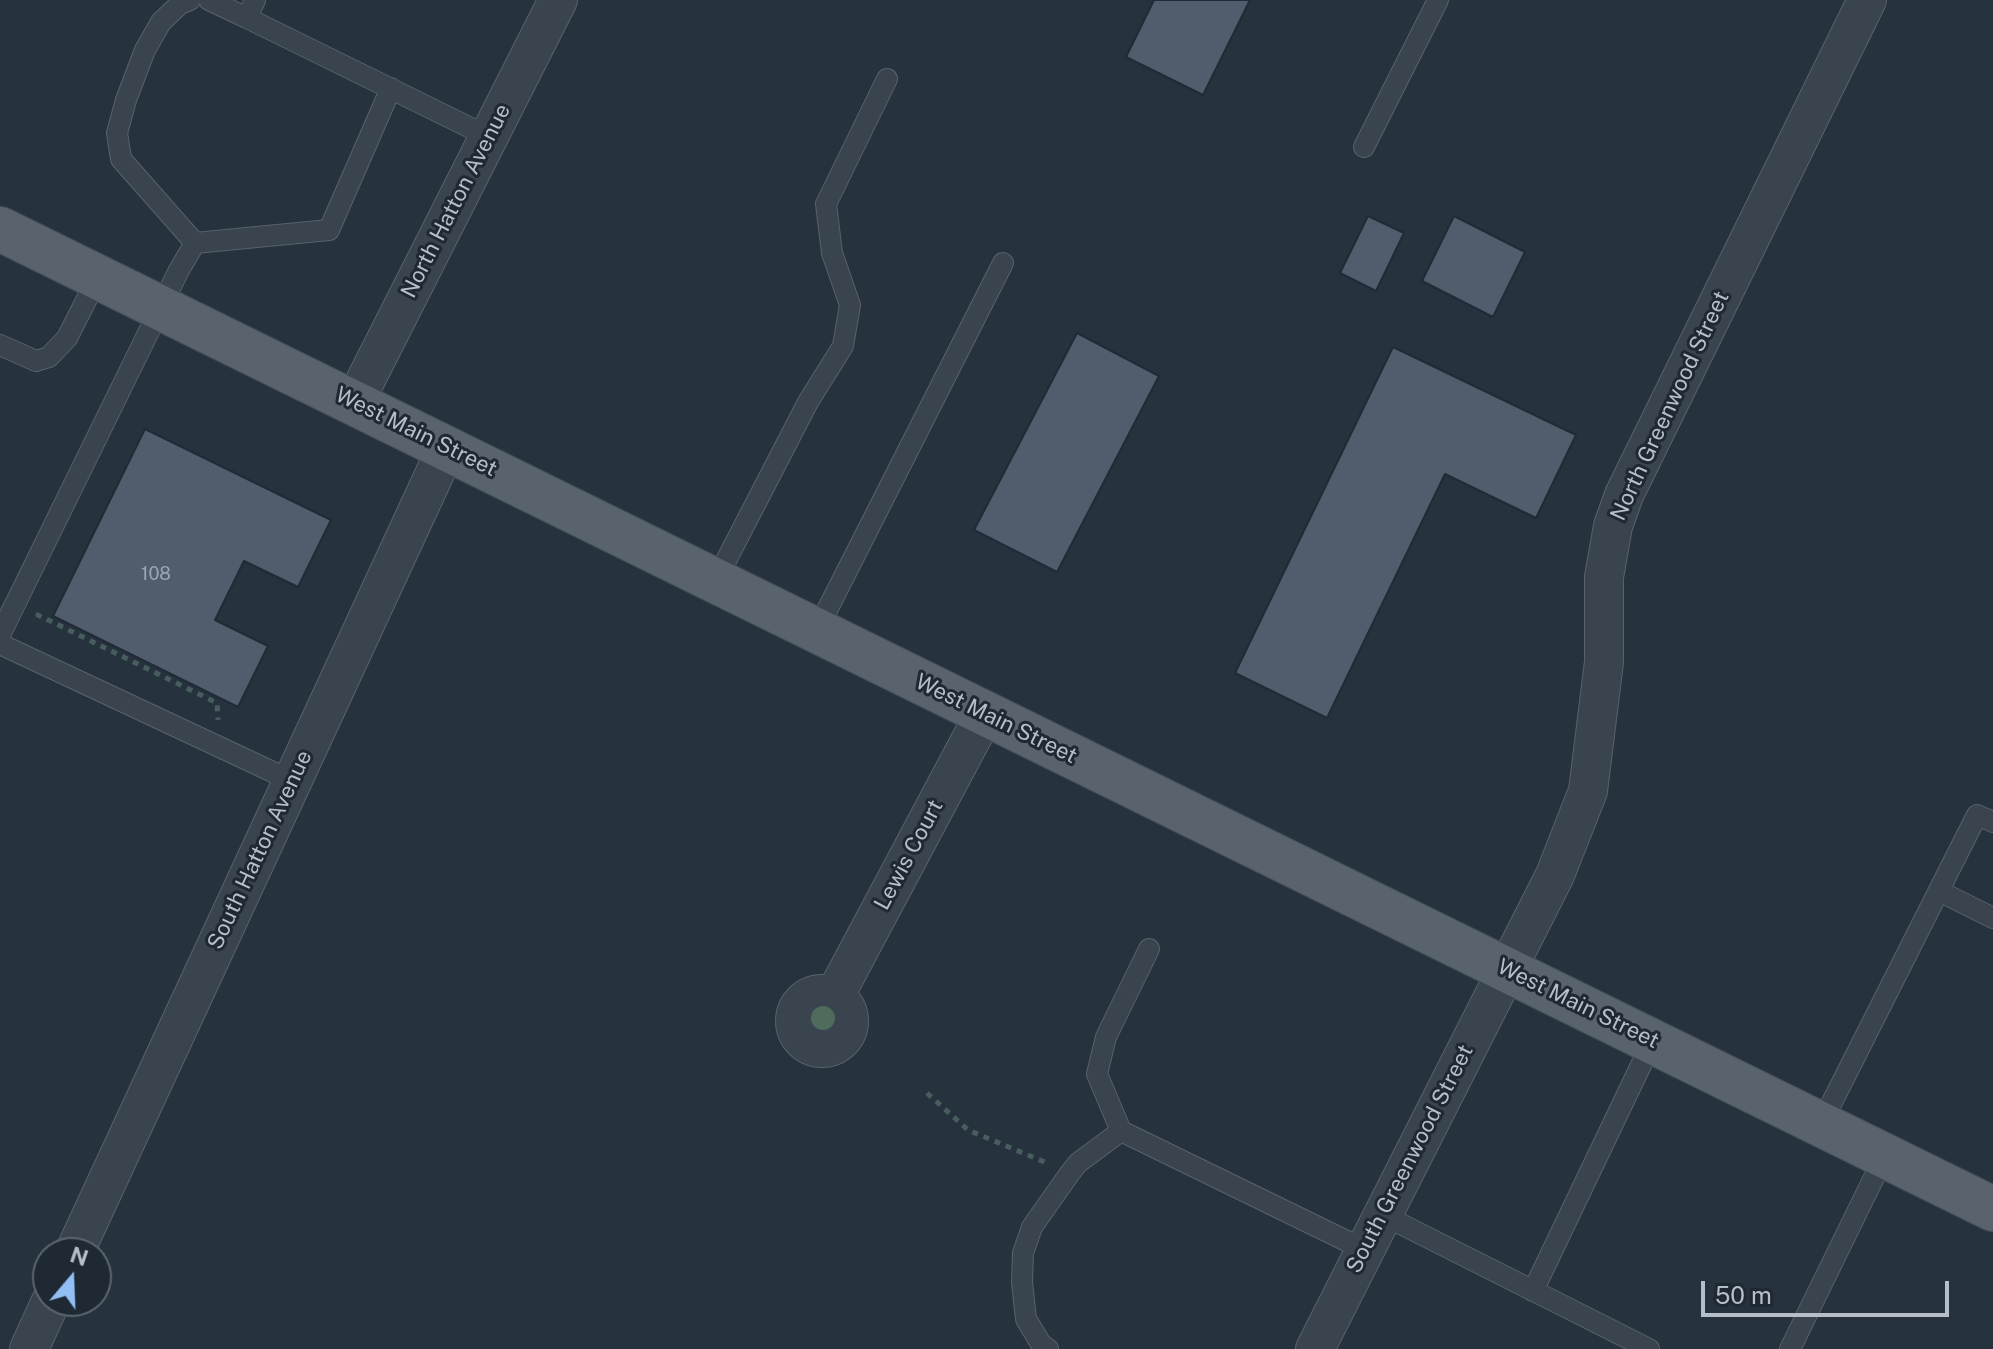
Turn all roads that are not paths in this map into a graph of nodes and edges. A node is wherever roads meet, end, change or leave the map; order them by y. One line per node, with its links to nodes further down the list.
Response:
1 (190, 0): 12 (lane)
2 (209, 0): 6 (lane)
3 (558, 0): 9 (street, North Hatton Avenue)
4 (1438, 0): 10 (lane)
5 (1867, 0): 29 (street, North Greenwood Street)
6 (251, 9): 8 (lane)
7 (887, 79): 19 (lane)
8 (391, 88): 9 (lane); 12 (lane)
9 (489, 137): 17 (street, North Hatton Avenue)
10 (1364, 147)
11 (0, 229): 14 (main road, West Main Street)
12 (195, 243): 15 (lane)
13 (1003, 263): 20 (lane)
14 (98, 277): 15 (main road, West Main Street); 16 (lane)
15 (161, 307): 17 (main road, West Main Street); 21 (lane)
16 (0, 345)
17 (355, 401): 18 (main road, West Main Street)
18 (447, 447): 19 (main road, West Main Street); 24 (street, South Hatton Avenue)
19 (716, 580): 20 (main road, West Main Street)
20 (817, 630): 23 (main road, West Main Street)
21 (0, 635)
22 (0, 644): 24 (lane)
23 (985, 713): 29 (main road, West Main Street); 30 (street, Lewis Court)
24 (292, 781): 37 (street, South Hatton Avenue)
25 (1993, 822): 26 (lane)
26 (1939, 891): 27 (lane); 32 (lane)
27 (1993, 918)
28 (1149, 949): 33 (lane)
29 (1505, 969): 31 (main road, West Main Street); 36 (street, South Greenwood Street)
30 (834, 997)
31 (1653, 1040): 32 (main road, West Main Street); 39 (lane)
32 (1821, 1124): 34 (main road, West Main Street)
33 (1121, 1131): 38 (lane); 42 (lane)
34 (1885, 1155): 35 (main road, West Main Street); 45 (lane)
35 (1993, 1209)
36 (1383, 1215): 38 (street, South Greenwood Street); 39 (lane)
37 (81, 1237)
38 (1365, 1250): 43 (street, South Greenwood Street)
39 (1533, 1291): 44 (lane)
40 (44, 1317): 41 (street)
41 (29, 1349)
42 (1048, 1349)
43 (1315, 1349)
44 (1649, 1349)
45 (1790, 1349)

